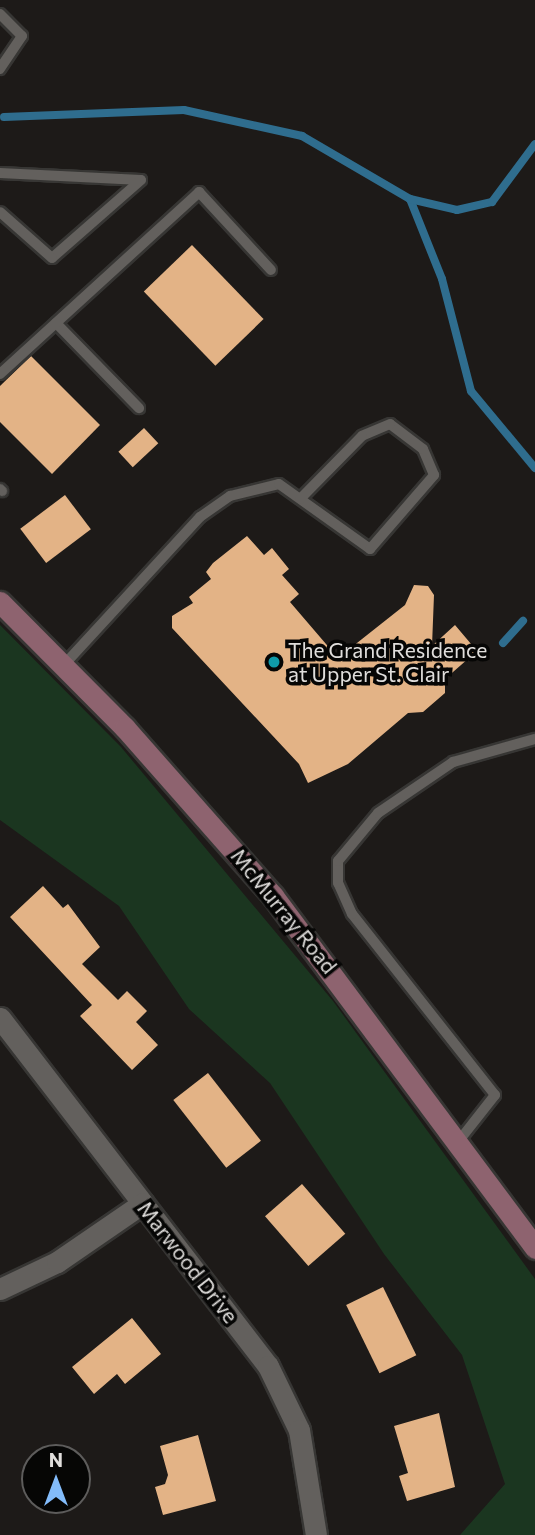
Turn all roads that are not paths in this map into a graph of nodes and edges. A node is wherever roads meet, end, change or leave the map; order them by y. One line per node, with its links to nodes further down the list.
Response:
1 (0, 14): 2 (lane)
2 (0, 69)
3 (0, 173): 4 (lane)
4 (0, 212)
5 (271, 270): 6 (lane)
6 (56, 323): 7 (lane); 8 (lane)
7 (0, 374)
8 (139, 408)
9 (300, 499): 9 (lane); 11 (lane)
10 (0, 602): 11 (main road, McMurray Road)
11 (62, 667): 14 (main road, McMurray Road)
12 (535, 740): 14 (lane)
13 (0, 1018): 15 (street, Marwood Drive)
14 (458, 1142): 16 (main road, McMurray Road)
15 (143, 1203): 17 (street); 18 (street, Marwood Drive)
16 (535, 1248)
17 (0, 1289)
18 (316, 1535)

